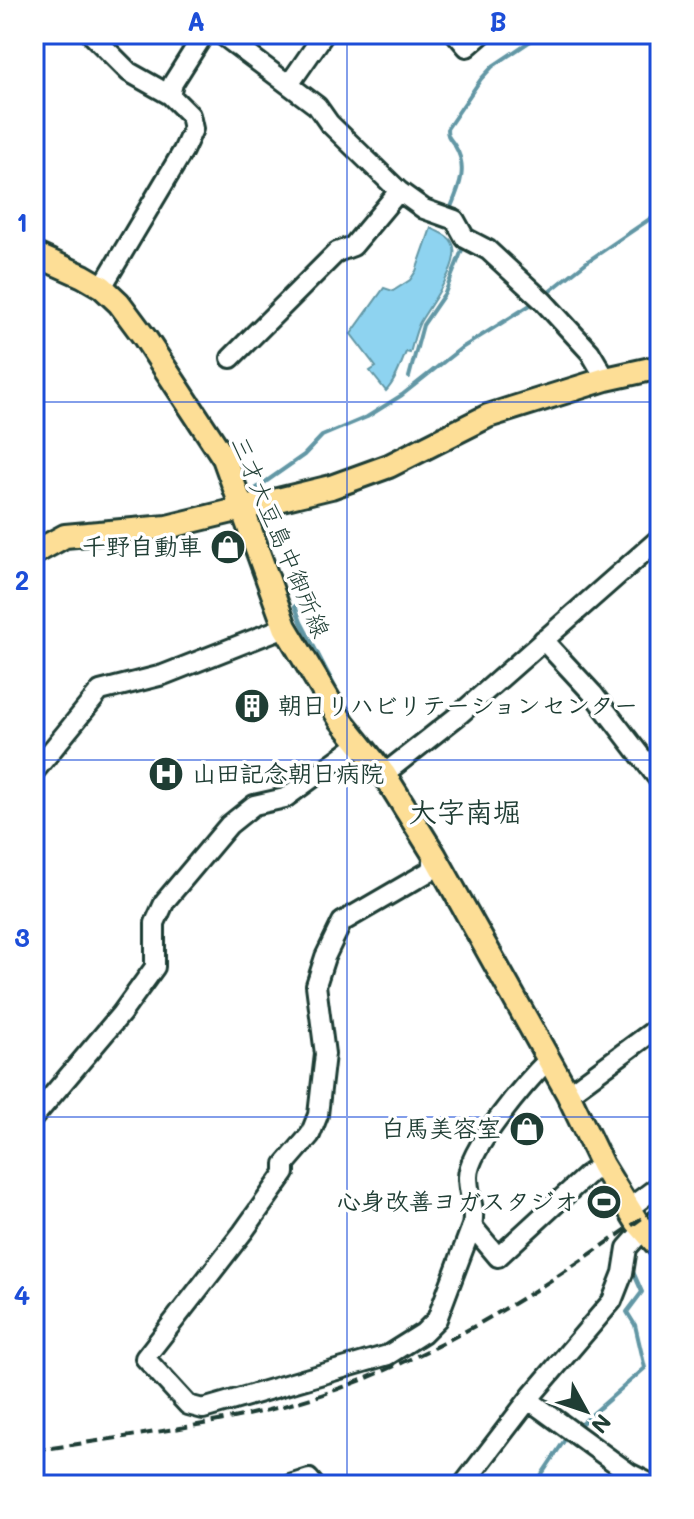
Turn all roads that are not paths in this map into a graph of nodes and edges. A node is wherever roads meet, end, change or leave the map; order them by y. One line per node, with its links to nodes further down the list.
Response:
1 (91, 34): 8 (street)
2 (204, 34): 8 (street)
3 (221, 34): 7 (street)
4 (324, 34): 7 (street)
5 (456, 34): 6 (street)
6 (482, 34)
7 (290, 83): 9 (street)
8 (170, 95): 11 (street)
9 (399, 191): 12 (street); 14 (street)
10 (34, 254): 11 (main road, 三才大豆島中御所線)
11 (102, 287): 15 (main road, 三才大豆島中御所線)
12 (231, 358)
13 (660, 367): 14 (main road)
14 (606, 379): 15 (main road)
15 (241, 510): 17 (main road); 18 (main road, 三才大豆島中御所線)
16 (660, 538): 19 (street)
17 (34, 553)
18 (285, 627): 20 (main road, 三才大豆島中御所線); 21 (street)
19 (543, 640): 22 (street); 23 (street)
20 (359, 744): 22 (main road, 三才大豆島中御所線); 28 (street)
21 (34, 772)
22 (384, 774): 24 (main road, 三才大豆島中御所線)
23 (660, 781)
24 (435, 856): 26 (main road, 三才大豆島中御所線); 32 (street)
25 (660, 1026): 27 (street)
26 (548, 1060): 27 (main road, 三才大豆島中御所線); 32 (street)
27 (568, 1094): 29 (main road, 三才大豆島中御所線)
28 (34, 1117)
29 (602, 1165): 31 (main road, 三才大豆島中御所線); 32 (street)
30 (660, 1185): 31 (street)
31 (628, 1209): 33 (main road, 三才大豆島中御所線)
32 (472, 1226)
33 (643, 1230): 34 (main road, 三才大豆島中御所線); 35 (street)
34 (660, 1248)
35 (529, 1400): 38 (street); 39 (street)
36 (290, 1485): 37 (street)
37 (314, 1485)
38 (463, 1485)
39 (653, 1485)

